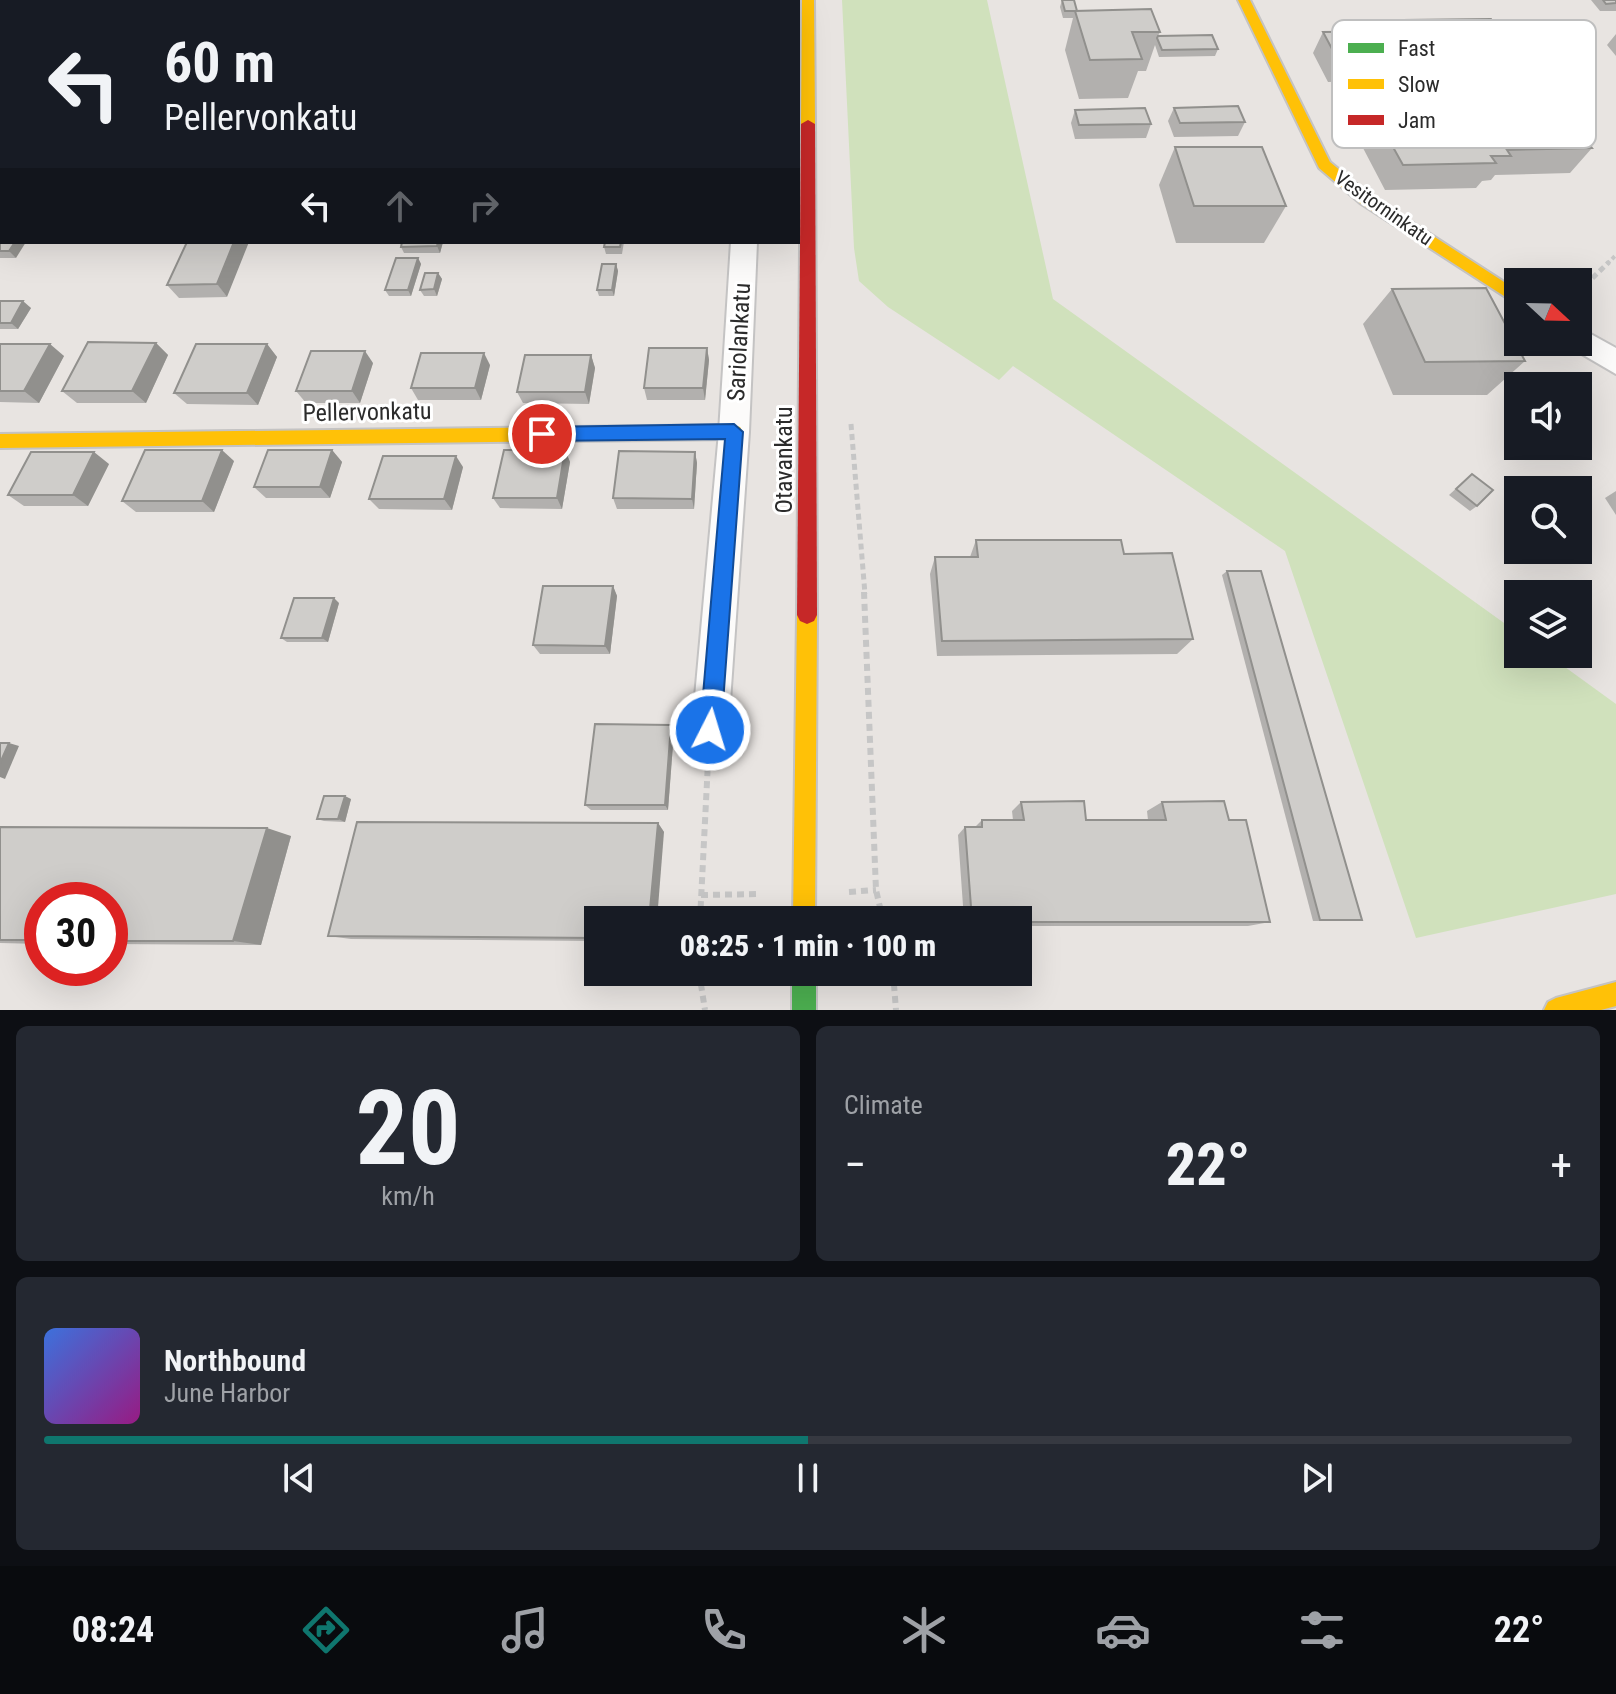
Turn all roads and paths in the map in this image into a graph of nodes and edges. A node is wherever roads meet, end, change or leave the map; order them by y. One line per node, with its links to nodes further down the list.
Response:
1 (808, 0): 14 (street, Otavankatu)
2 (1244, 0): 6 (street, Vesitorninkatu)
3 (744, 244): 10 (street, Sariolankatu)
4 (1616, 255): 5 (path)
5 (1592, 278)
6 (1504, 290)
7 (1592, 347): 8 (street)
8 (1616, 363)
9 (850, 408): 15 (path)
10 (734, 432): 11 (street, Pellervonkatu); 12 (street, Sariolankatu)
11 (0, 441)
12 (710, 730): 13 (path)
13 (701, 906)
14 (804, 906)
15 (880, 906)
16 (701, 986): 20 (path)
17 (804, 986): 21 (street)
18 (894, 986): 22 (path)
19 (1616, 994): 23 (street)
20 (705, 1010)
21 (804, 1010)
22 (896, 1010)
23 (1556, 1010)

